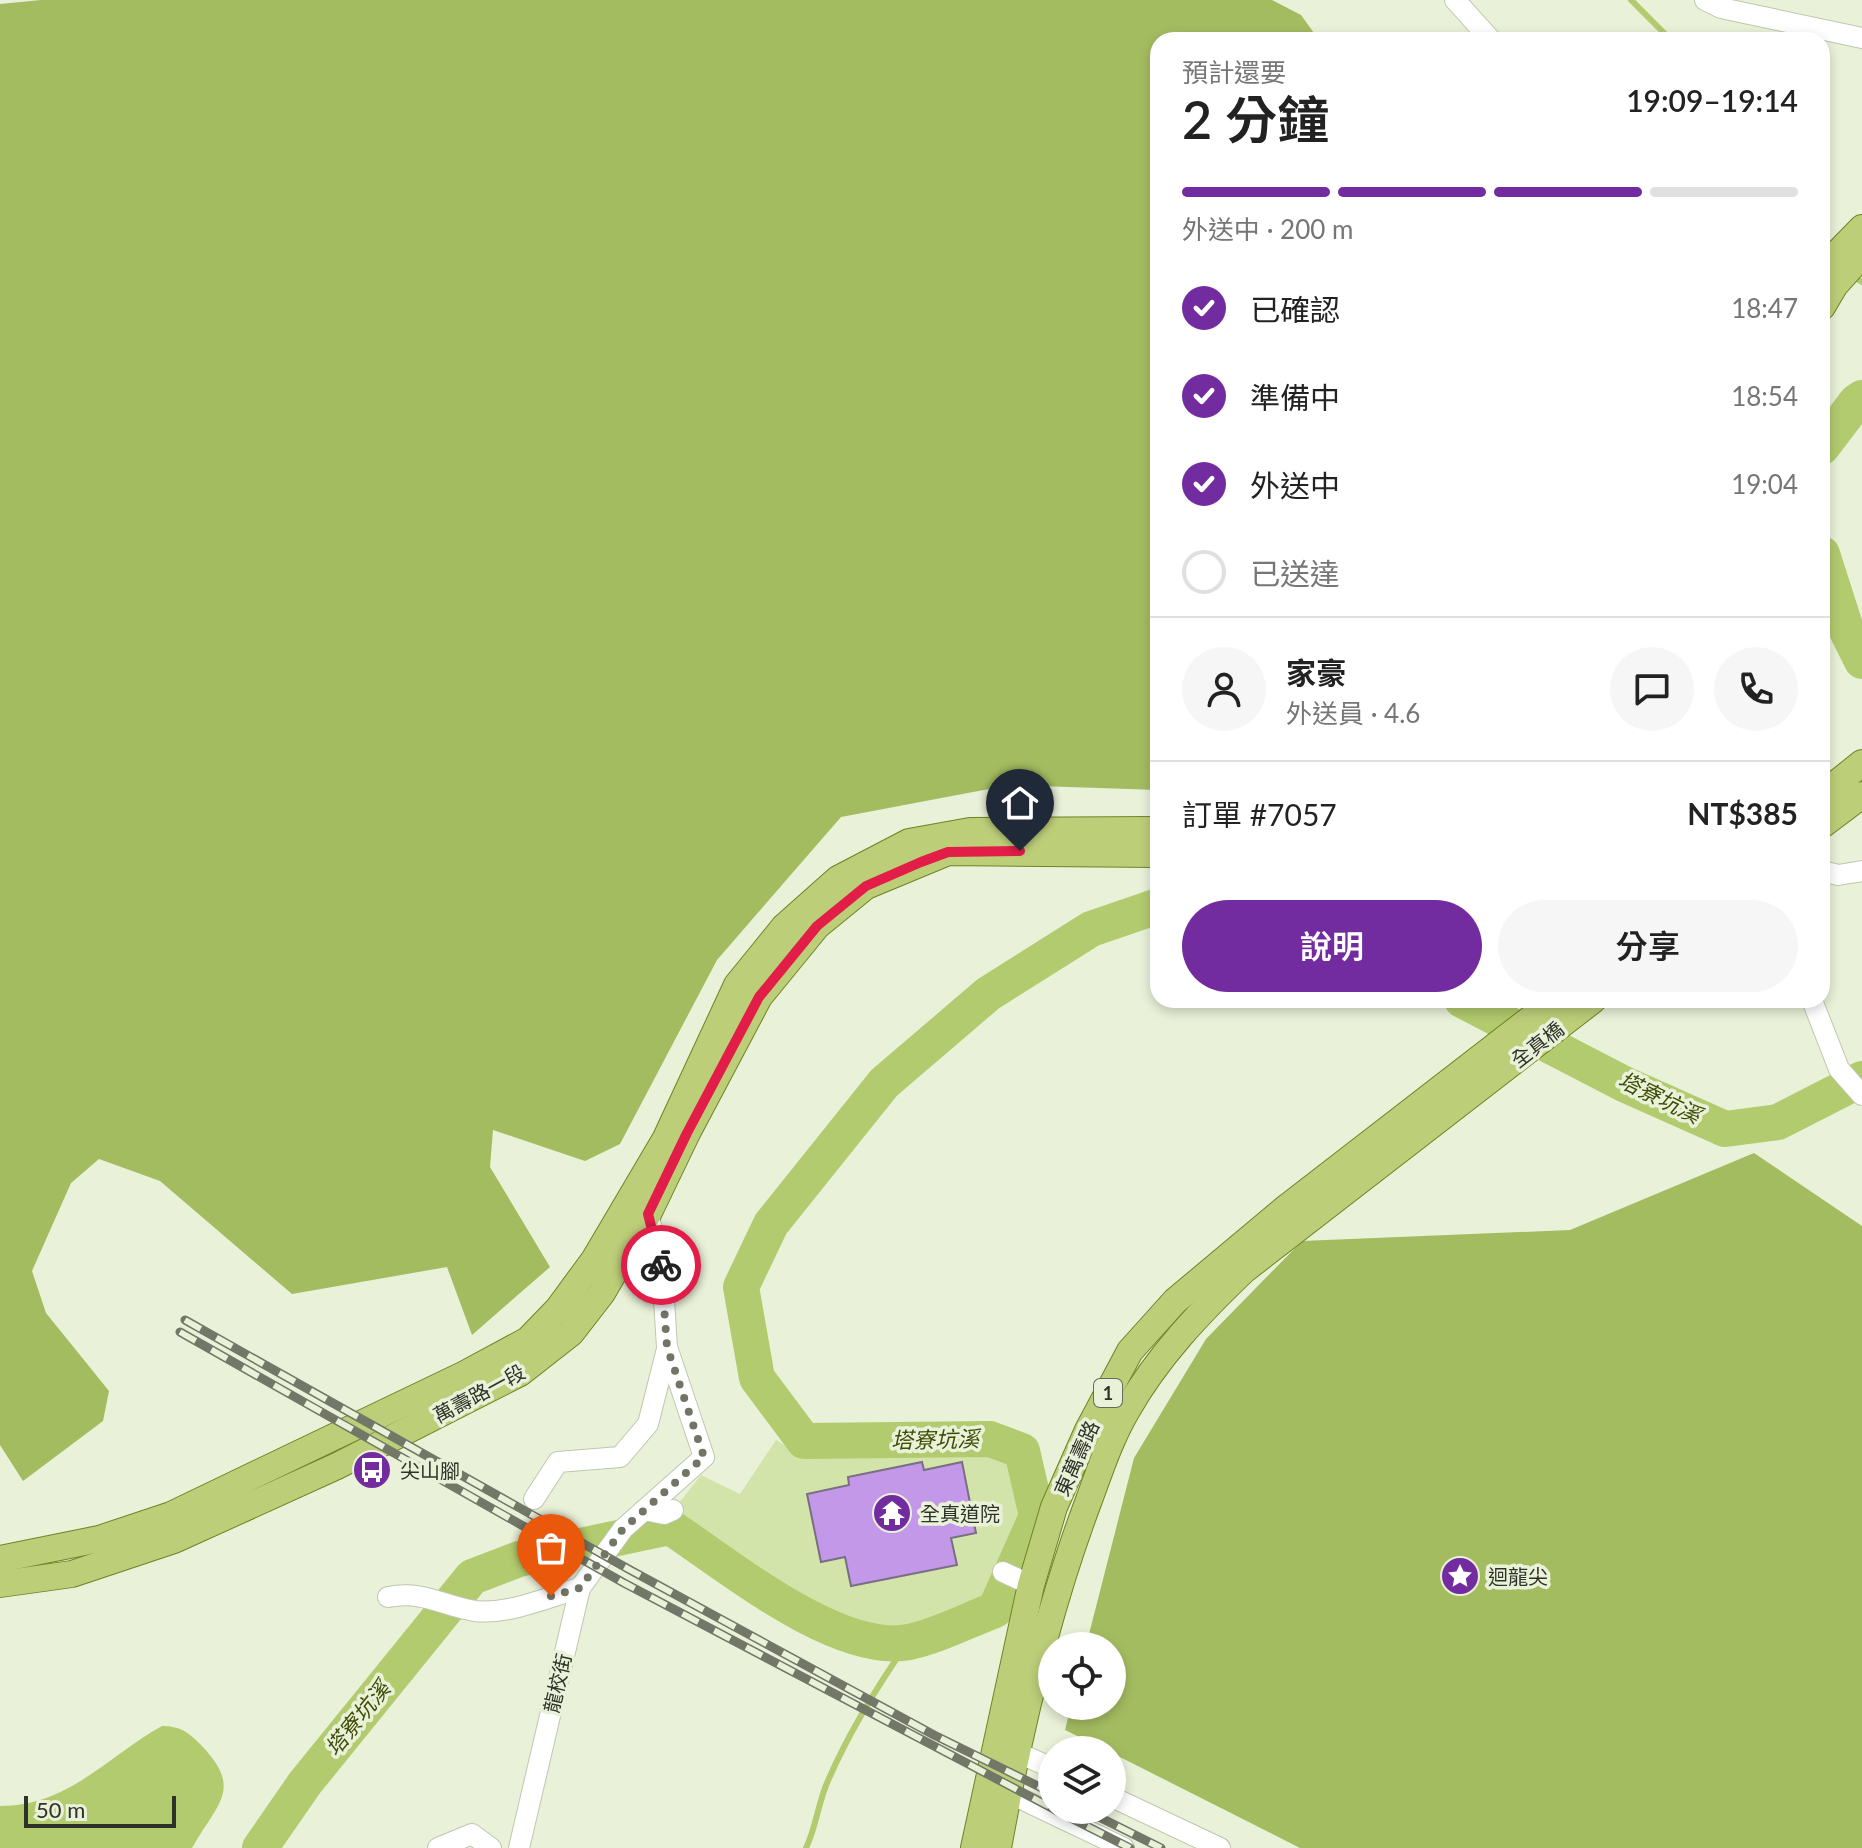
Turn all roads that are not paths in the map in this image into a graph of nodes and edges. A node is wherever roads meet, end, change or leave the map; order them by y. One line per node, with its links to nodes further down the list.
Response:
1 (1455, 0): 3 (street)
2 (1705, 0): 4 (street)
3 (1484, 32)
4 (1862, 38)
5 (1862, 228): 6 (main road)
6 (1853, 254): 7 (main road)
7 (1830, 282)
8 (1860, 764): 9 (main road)
9 (1830, 788)
10 (1861, 796): 11 (main road)
11 (1830, 819)
12 (1150, 830): 21 (main road, 萬壽路一段)
13 (1150, 854): 21 (main road, 萬壽路一段)
14 (1862, 871): 15 (street)
15 (1830, 873)
16 (1547, 1008): 19 (main road, 全真橋 / 1)
17 (1581, 1008): 19 (main road, 全真橋 / 1)
18 (1815, 1008): 20 (street)
19 (1469, 1081): 29 (main road, 東萬壽路 / 1); 31 (main road, 東萬壽路 / 1)
20 (1862, 1095)
21 (639, 1207): 22 (street, 龍校街); 26 (main road, 萬壽路一段); 28 (main road, 萬壽路一段)
22 (667, 1347): 23 (street); 24 (street, 龍校街)
23 (534, 1499)
24 (644, 1510): 25 (street); 30 (street, 龍校街)
25 (673, 1510)
26 (0, 1559)
27 (1003, 1572): 29 (street)
28 (0, 1584)
29 (1031, 1585): 31 (main road); 33 (main road, 東萬壽路 / 1)
30 (580, 1588): 32 (street); 39 (street, 龍校街)
31 (1057, 1592): 33 (main road, 東萬壽路 / 1)
32 (388, 1597)
33 (1008, 1748): 34 (street); 35 (main road, 東萬壽路 / 1)
34 (1038, 1762)
35 (999, 1788): 40 (main road, 東萬壽路 / 1); 41 (main road, 東萬壽路 / 1); 42 (street)
36 (1126, 1804): 43 (street)
37 (438, 1848): 38 (street)
38 (491, 1848)
39 (519, 1848)
40 (974, 1848)
41 (998, 1848)
42 (1124, 1848)
43 (1220, 1848)

